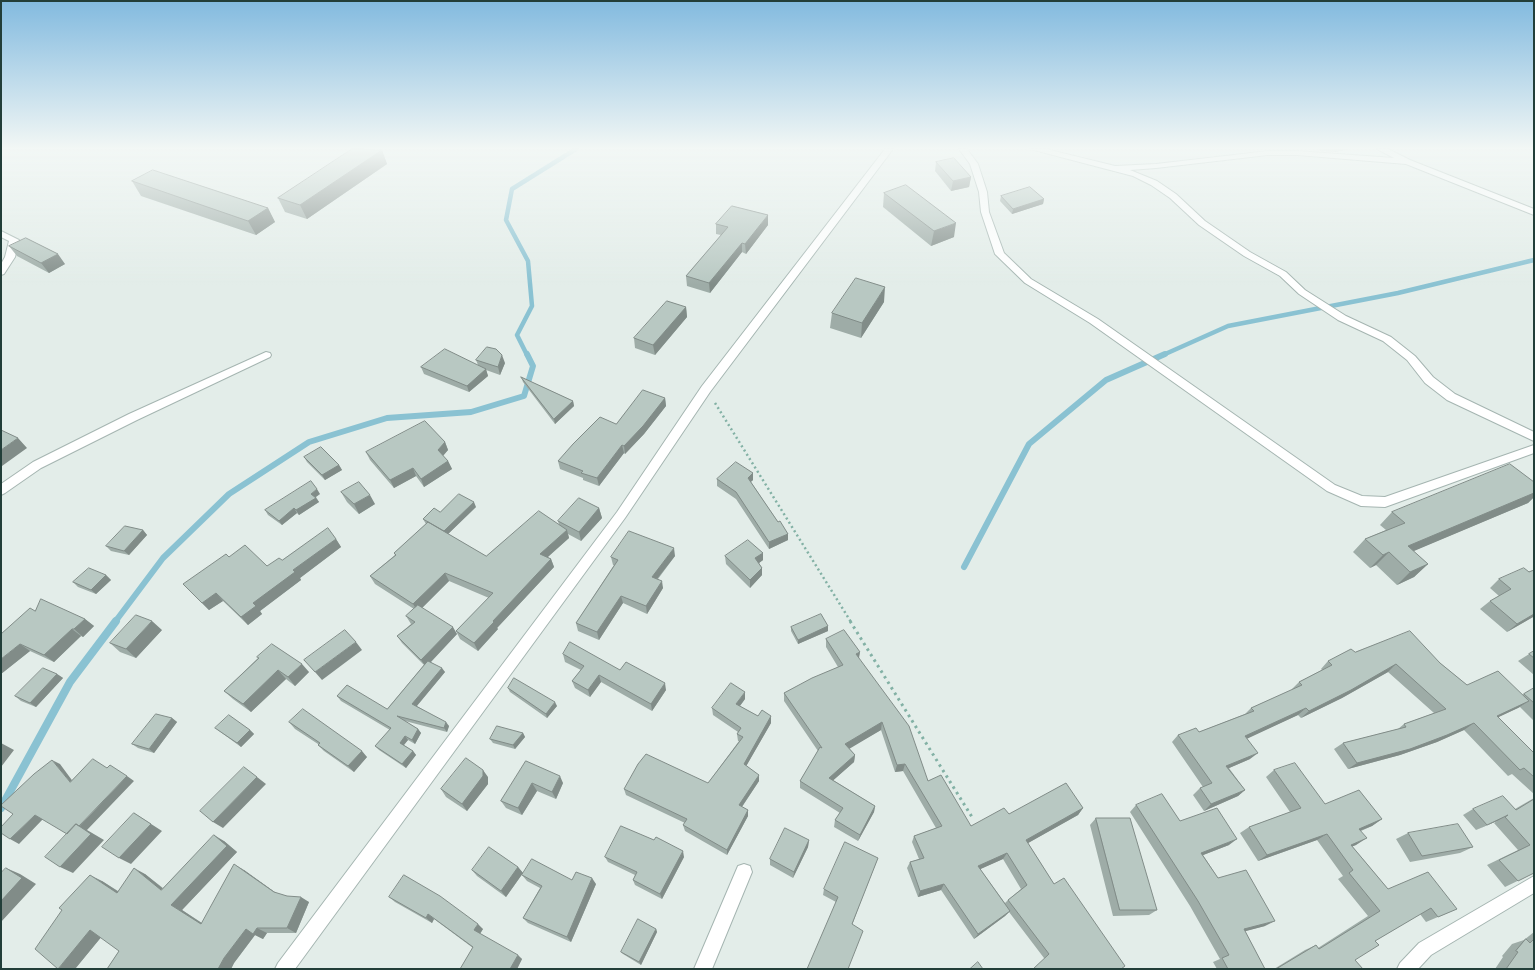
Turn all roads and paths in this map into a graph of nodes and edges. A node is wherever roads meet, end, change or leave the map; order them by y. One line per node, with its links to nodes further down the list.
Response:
1 (854, 194): 9 (street)
2 (983, 194): 11 (street)
3 (1171, 194): 10 (street)
4 (1489, 194): 5 (street)
5 (1534, 212)
6 (1, 234): 7 (street)
7 (1, 272)
8 (266, 354): 12 (street)
9 (706, 389): 13 (path); 16 (street)
10 (1534, 437)
11 (1534, 449)
12 (1, 490)
13 (972, 817)
14 (744, 872): 17 (street)
15 (1534, 884): 18 (street)
16 (284, 969)
17 (703, 969)
18 (1406, 969)

